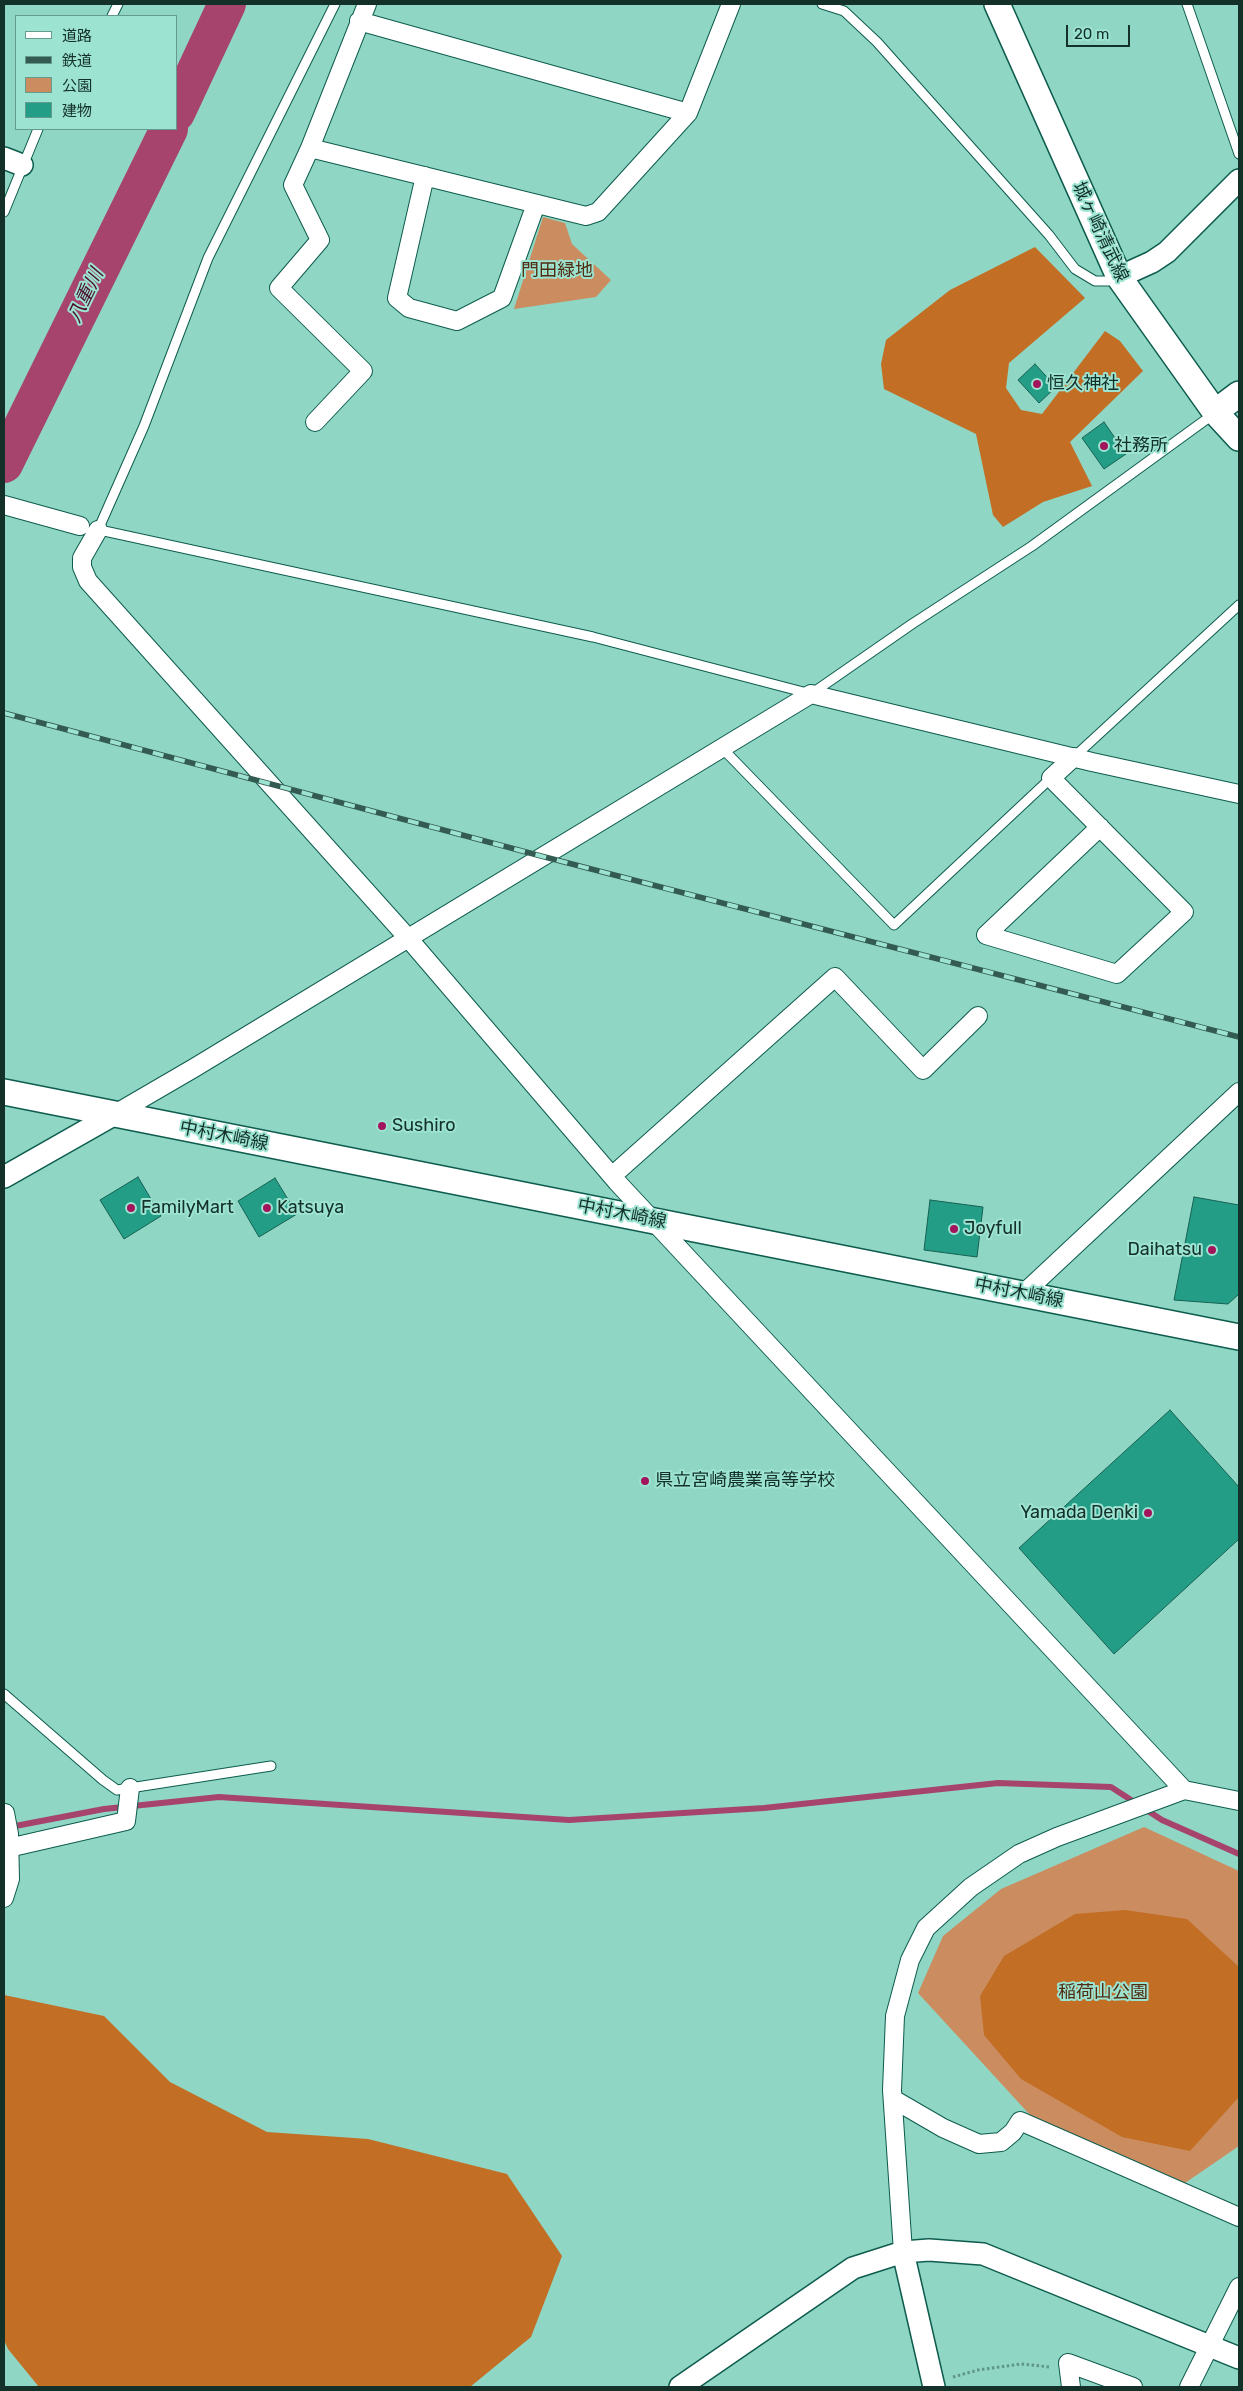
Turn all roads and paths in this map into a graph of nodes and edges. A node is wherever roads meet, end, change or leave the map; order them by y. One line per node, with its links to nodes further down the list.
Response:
1 (335, 4): 24 (lane)
2 (367, 4): 7 (street)
3 (731, 4): 8 (street)
4 (822, 4): 17 (lane)
5 (998, 4): 17 (main road, 城ヶ崎清武線)
6 (1187, 4): 11 (lane)
7 (359, 21): 8 (street); 10 (street)
8 (688, 113): 15 (street)
9 (37, 130): 12 (lane)
10 (310, 148): 13 (street); 20 (street)
11 (1239, 154)
12 (13, 161): 16 (lane)
13 (425, 176): 15 (street); 15 (street)
14 (1239, 180): 17 (street)
15 (536, 204)
16 (4, 212)
17 (1119, 277): 19 (main road, 城ヶ崎清武線)
18 (1239, 394): 19 (main road)
19 (1215, 412): 21 (main road, 城ヶ崎清武線); 26 (lane)
20 (315, 422)
21 (1239, 438)
22 (4, 505): 23 (street)
23 (80, 526): 24 (lane)
24 (98, 530): 26 (lane); 32 (street)
25 (1239, 605): 28 (lane)
26 (811, 694): 27 (street); 28 (street)
27 (721, 747): 29 (lane); 32 (street)
28 (1074, 757): 29 (street); 30 (street)
29 (1051, 778): 31 (street)
30 (1239, 794)
31 (1100, 827): 31 (street)
32 (408, 938): 36 (street); 37 (street)
33 (978, 1016): 37 (street)
34 (4, 1092): 36 (main road, 中村木崎線)
35 (1239, 1092): 40 (street)
36 (115, 1114): 38 (street); 39 (main road, 中村木崎線)
37 (612, 1176): 39 (street)
38 (4, 1177)
39 (653, 1220): 40 (main road, 中村木崎線); 45 (street)
40 (1023, 1294): 41 (main road, 中村木崎線)
41 (1239, 1337)
42 (4, 1694): 44 (lane)
43 (271, 1766): 44 (lane)
44 (130, 1788): 48 (street)
45 (1184, 1790): 46 (street); 50 (street)
46 (1239, 1801)
47 (5, 1813): 48 (street)
48 (8, 1843): 49 (street)
49 (4, 1898)
50 (893, 2099): 51 (street); 52 (street)
51 (1239, 2217)
52 (903, 2252): 54 (street); 57 (street); 58 (street)
53 (1239, 2286): 54 (street)
54 (1209, 2346): 55 (street); 61 (street)
55 (1239, 2358)
56 (1068, 2368): 58 (path); 59 (street); 60 (street)
57 (688, 2385)
58 (934, 2385)
59 (1070, 2387)
60 (1132, 2387)
61 (1189, 2387)

